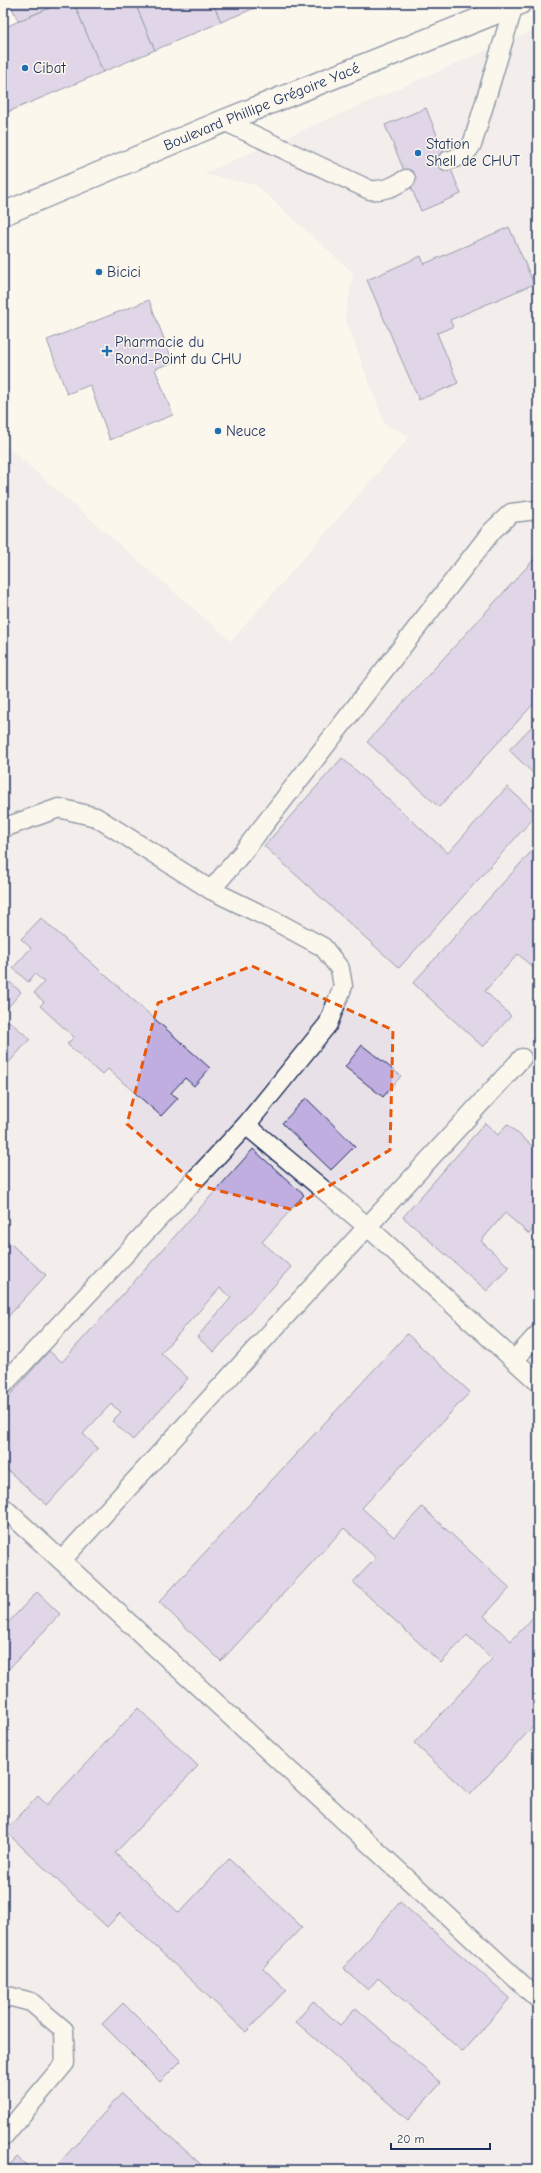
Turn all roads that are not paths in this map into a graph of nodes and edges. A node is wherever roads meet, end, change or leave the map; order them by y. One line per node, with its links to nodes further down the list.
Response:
1 (517, 4): 2 (main road, Boulevard Phillipe Grégoire Yacé); 3 (lane)
2 (224, 121): 4 (lane); 5 (main road, Boulevard Phillipe Grégoire Yacé)
3 (447, 161)
4 (406, 179)
5 (3, 214)
6 (538, 512): 8 (lane)
7 (3, 828): 8 (lane)
8 (211, 890): 10 (lane)
9 (522, 1058): 11 (lane)
10 (246, 1125): 11 (lane); 15 (lane)
11 (369, 1228): 13 (lane); 17 (lane)
12 (538, 1334): 13 (lane)
13 (514, 1360): 14 (lane)
14 (538, 1382)
15 (3, 1385)
16 (3, 1507): 17 (lane)
17 (62, 1560): 18 (lane)
18 (538, 1999)
19 (3, 2000): 20 (lane)
20 (3, 2137)

